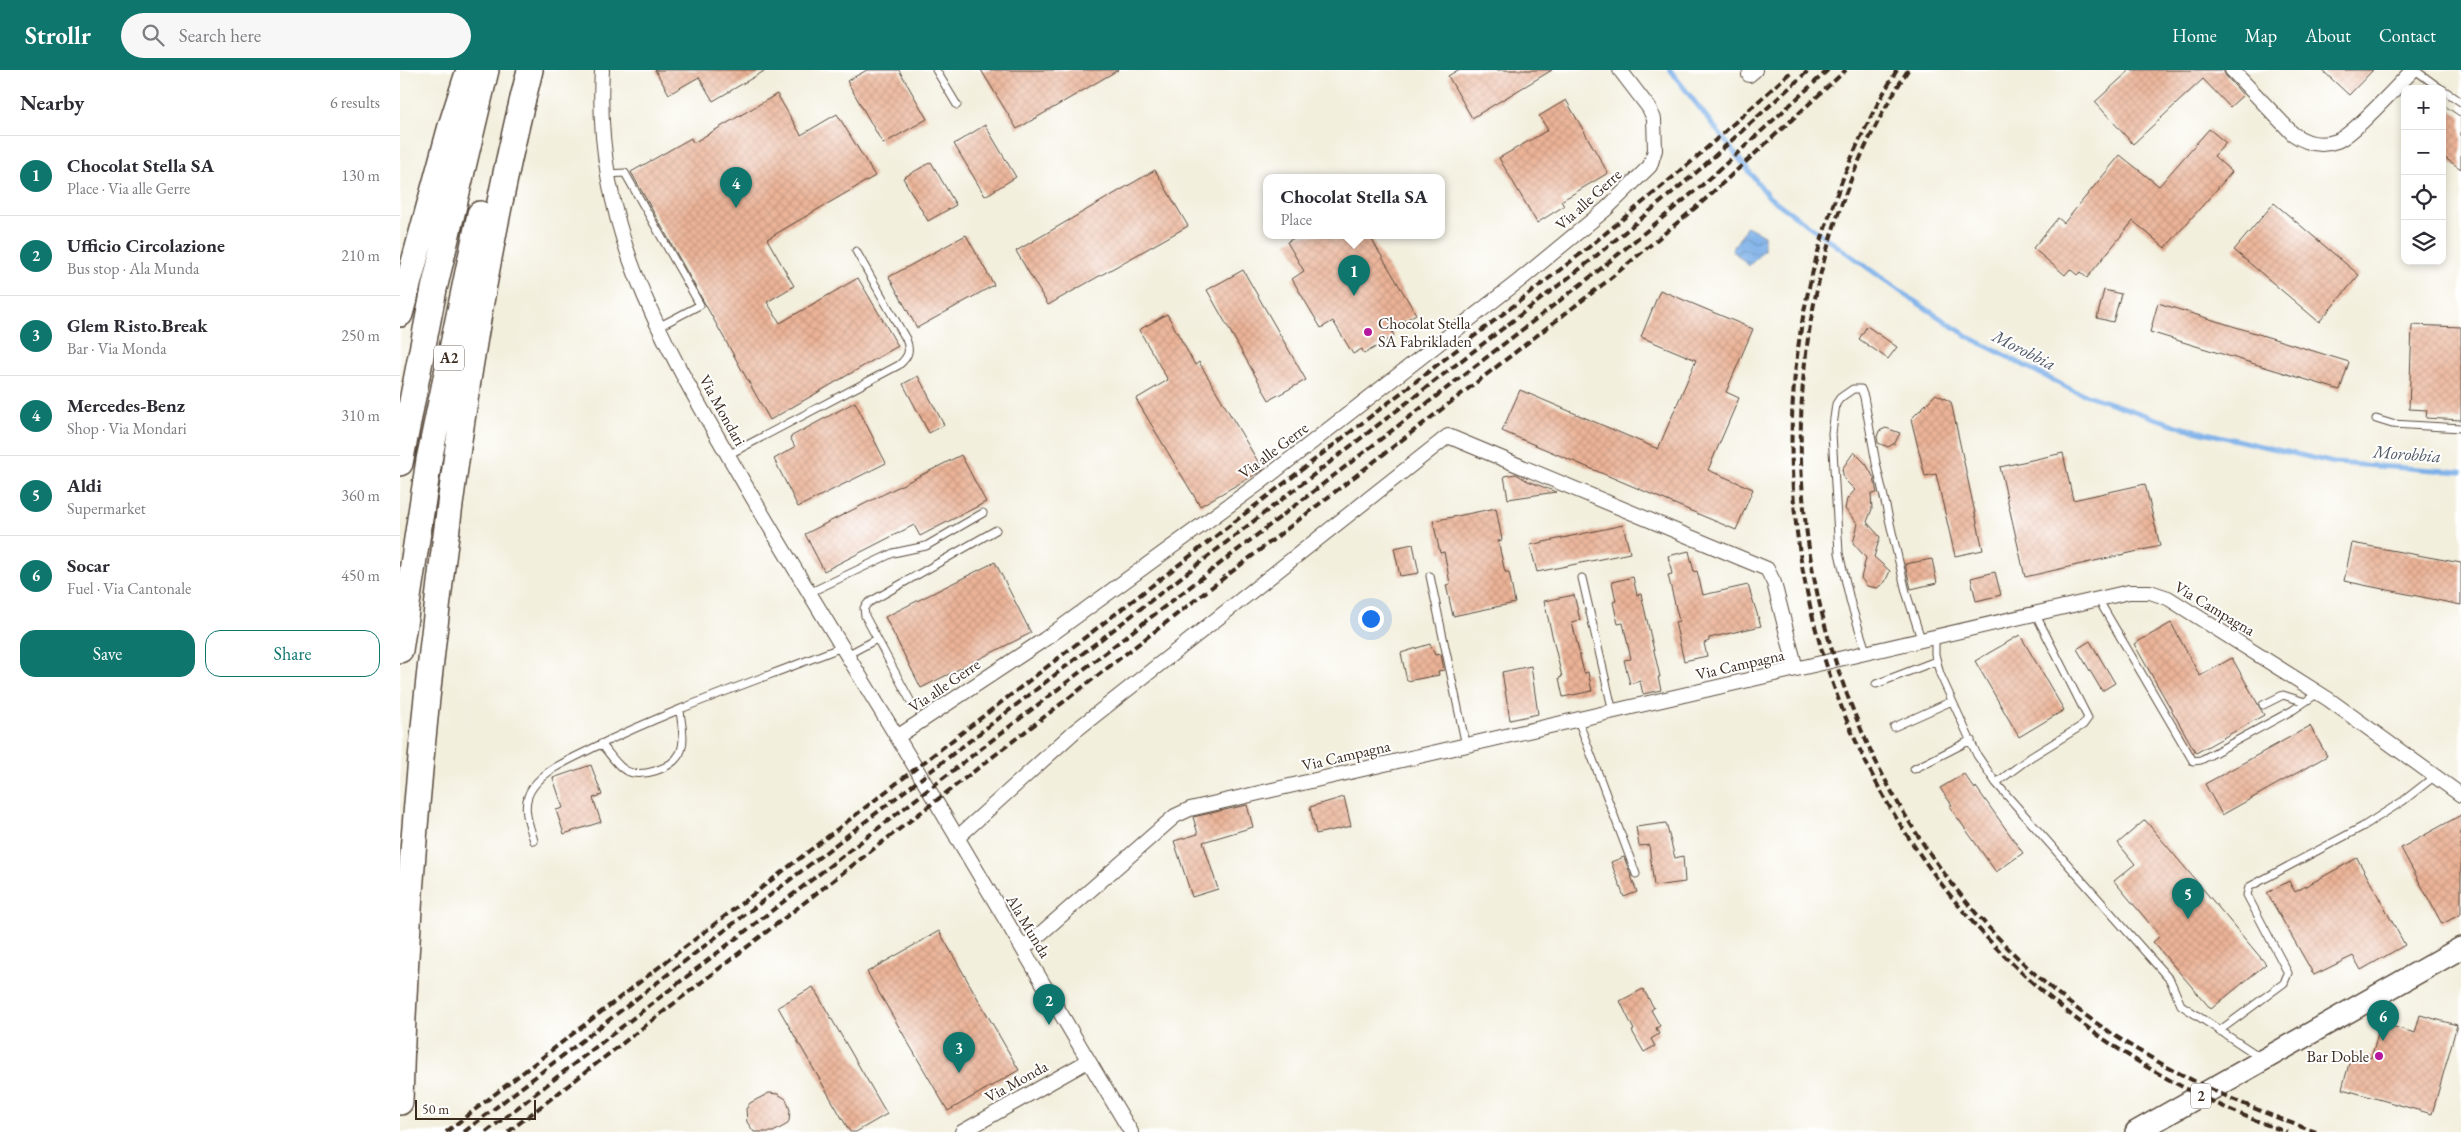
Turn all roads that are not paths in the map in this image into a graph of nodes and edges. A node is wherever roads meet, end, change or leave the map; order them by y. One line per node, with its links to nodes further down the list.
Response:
1 (469, 70): 16 (highway)
2 (486, 70): 21 (highway, A2)
3 (516, 70): 32 (highway, A2)
4 (530, 70): 63 (highway, A2)
5 (602, 70): 14 (street, Via Mondari)
6 (936, 70): 13 (lane)
7 (1620, 70): 47 (street, Via alle Gerre)
8 (2232, 70): 9 (street)
9 (2414, 70): 10 (lane)
10 (2436, 85)
11 (2446, 92): 12 (lane)
12 (2461, 102)
13 (956, 105)
14 (607, 174): 17 (street, Via Mondari); 17 (lane)
15 (856, 251): 20 (lane)
16 (400, 314)
17 (657, 328): 20 (street, Via Mondari)
18 (2376, 419): 19 (lane)
19 (2461, 428)
20 (728, 455): 26 (street, Via Mondari)
21 (400, 463)
22 (983, 513): 26 (lane)
23 (996, 530): 30 (lane)
24 (1430, 576): 50 (lane)
25 (1582, 578): 44 (lane)
26 (810, 593): 33 (street, Via Mondari)
27 (2098, 599): 28 (street, Via Campagna); 38 (street, Via Campagna); 41 (lane)
28 (2035, 613): 29 (street, Via Campagna); 53 (lane)
29 (1935, 636): 31 (street, Via Campagna); 35 (lane)
30 (877, 639): 33 (lane); 40 (lane)
31 (1921, 639): 34 (street, Via Campagna); 34 (lane)
32 (400, 650)
33 (845, 651): 43 (lane); 47 (street, Via Mondari)
34 (1866, 651): 36 (street, Via Campagna)
35 (1936, 661): 37 (lane); 39 (lane)
36 (1796, 668): 44 (street, Via Campagna); 55 (street)
37 (1876, 684)
38 (2318, 693): 41 (lane); 52 (street, Via Campagna)
39 (1952, 700): 46 (lane); 48 (lane)
40 (912, 702)
41 (2305, 702): 42 (lane)
42 (2263, 705)
43 (680, 710): 49 (lane); 49 (lane)
44 (1613, 712): 45 (street, Via Campagna)
45 (1578, 720): 50 (street, Via Campagna); 57 (lane)
46 (1894, 727)
47 (897, 737): 55 (street, Ala Munda)
48 (1971, 740): 51 (lane); 53 (lane)
49 (601, 744): 56 (lane)
50 (1466, 746): 59 (street, Via Campagna)
51 (1914, 769)
52 (2436, 776): 54 (street, Via Campagna); 60 (lane)
53 (1996, 783): 60 (lane)
54 (2461, 795)
55 (956, 838): 59 (street, Ala Munda)
56 (534, 842)
57 (1636, 874)
58 (2461, 948): 62 (main road, 2)
59 (1023, 949): 61 (street, Ala Munda)
60 (2219, 1030): 62 (lane)
61 (1088, 1061): 64 (street, Via Monda); 65 (street, Ala Munda)
62 (2265, 1061): 66 (main road, 2)
63 (400, 1102)
64 (962, 1132)
65 (1130, 1132)
66 (2136, 1132)

